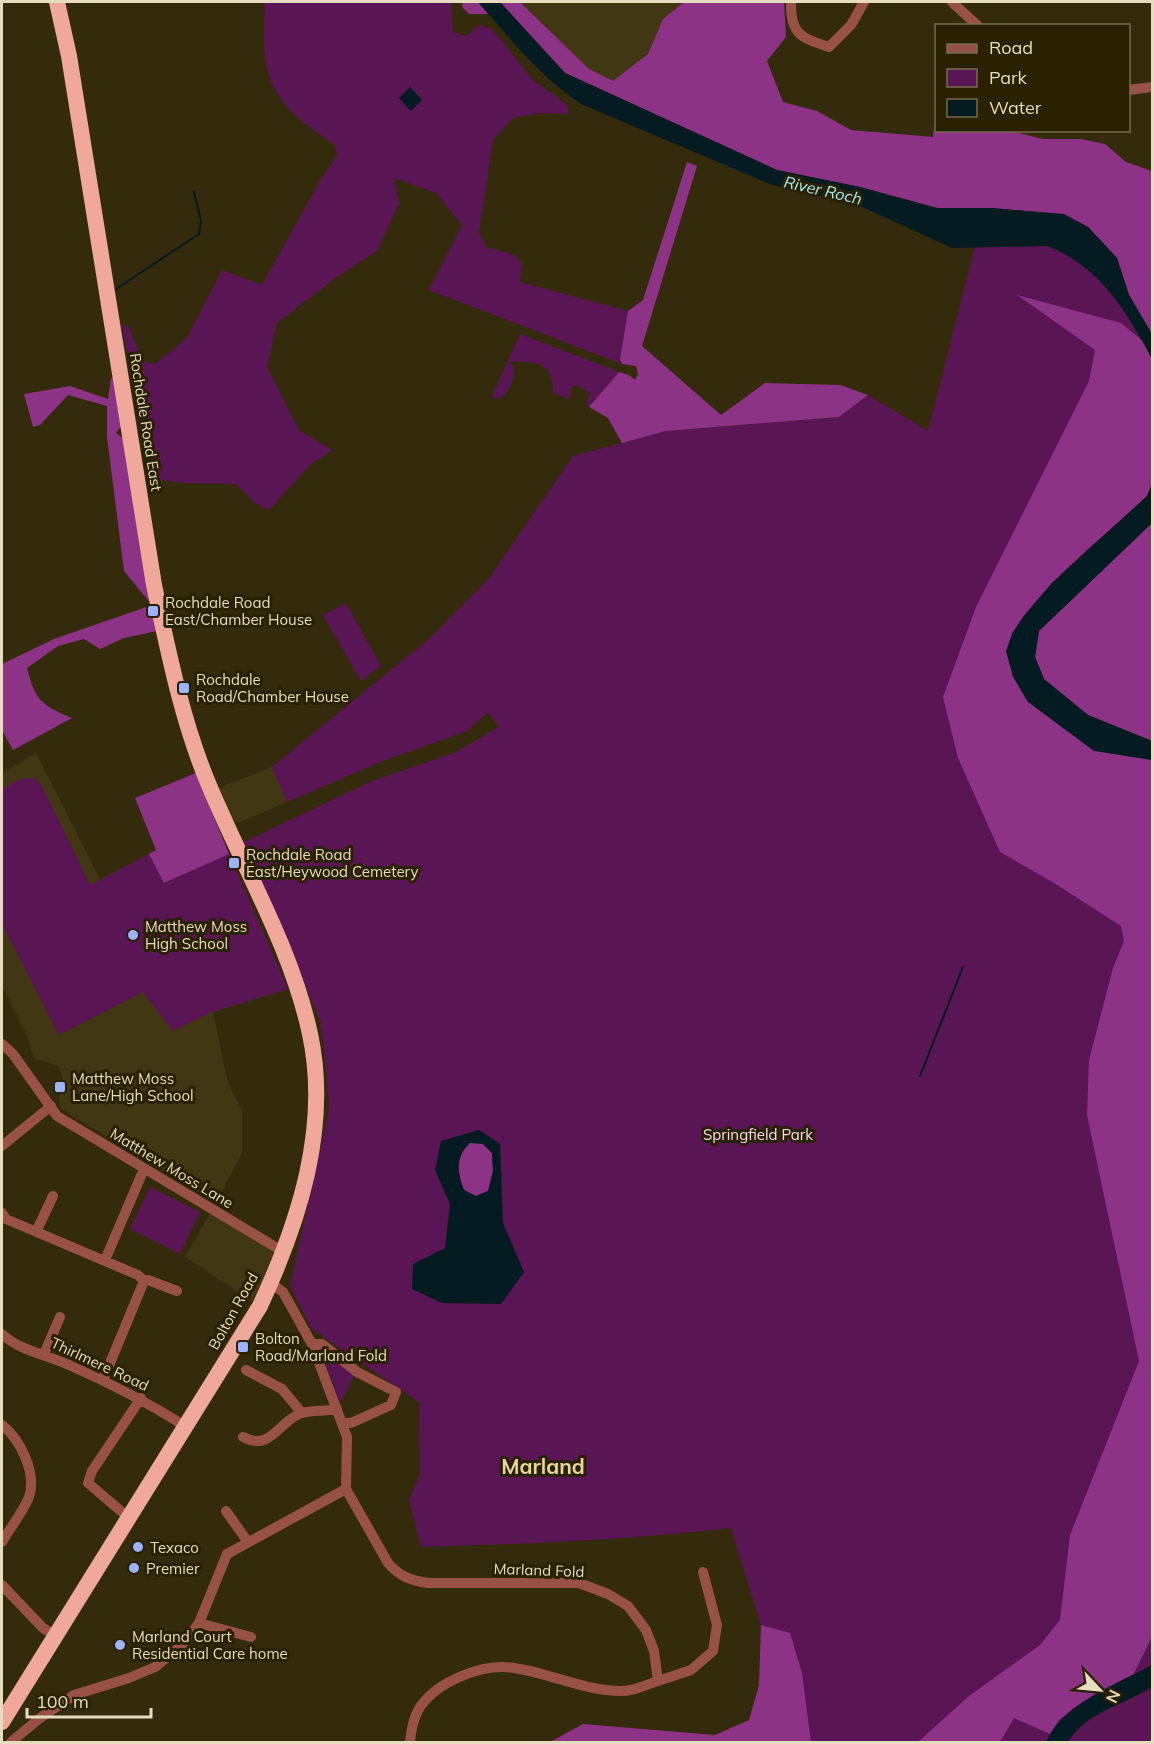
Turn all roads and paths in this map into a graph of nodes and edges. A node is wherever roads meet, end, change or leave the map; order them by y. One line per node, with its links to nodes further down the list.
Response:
1 (57, 2): 8 (highway, Rochdale Road East)
2 (790, 2): 3 (street)
3 (864, 2)
4 (952, 2): 5 (street)
5 (976, 24)
6 (1152, 87): 7 (street)
7 (1130, 90)
8 (232, 839): 16 (highway, Bolton Road)
9 (2, 1044): 10 (street, Matthew Moss Lane)
10 (51, 1106): 11 (street); 12 (street, Matthew Moss Lane)
11 (2, 1146)
12 (144, 1169): 16 (street, Matthew Moss Lane); 17 (street)
13 (53, 1196): 15 (street)
14 (3, 1220): 15 (street)
15 (36, 1232): 17 (street)
16 (282, 1251): 19 (highway, Bolton Road)
17 (105, 1260): 18 (street)
18 (144, 1281): 20 (street); 26 (street)
19 (271, 1283): 23 (street); 32 (highway, Bolton Road)
20 (177, 1291)
21 (60, 1317): 24 (street)
22 (2, 1334): 24 (street, Thirlmere Road)
23 (312, 1344): 28 (street); 30 (street)
24 (45, 1354): 26 (street, Thirlmere Road)
25 (246, 1370): 29 (street)
26 (103, 1380): 27 (street, Thirlmere Road)
27 (141, 1398): 32 (street, Thirlmere Road); 36 (street)
28 (337, 1409): 29 (street); 30 (street)
29 (301, 1412): 33 (street)
30 (342, 1423): 34 (street)
31 (2, 1425): 37 (street)
32 (185, 1426): 36 (highway, Bolton Road)
33 (247, 1442)
34 (346, 1489): 38 (street); 44 (street, Marland Fold)
35 (226, 1511): 38 (street)
36 (129, 1518): 42 (highway, Bolton Road)
37 (2, 1542)
38 (248, 1542): 41 (street)
39 (703, 1572): 44 (street)
40 (2, 1585): 42 (street)
41 (199, 1623): 43 (street); 46 (street)
42 (54, 1635): 45 (highway, Bolton Road)
43 (251, 1637)
44 (658, 1681): 47 (street)
45 (2, 1722)
46 (11, 1743)
47 (410, 1743)

